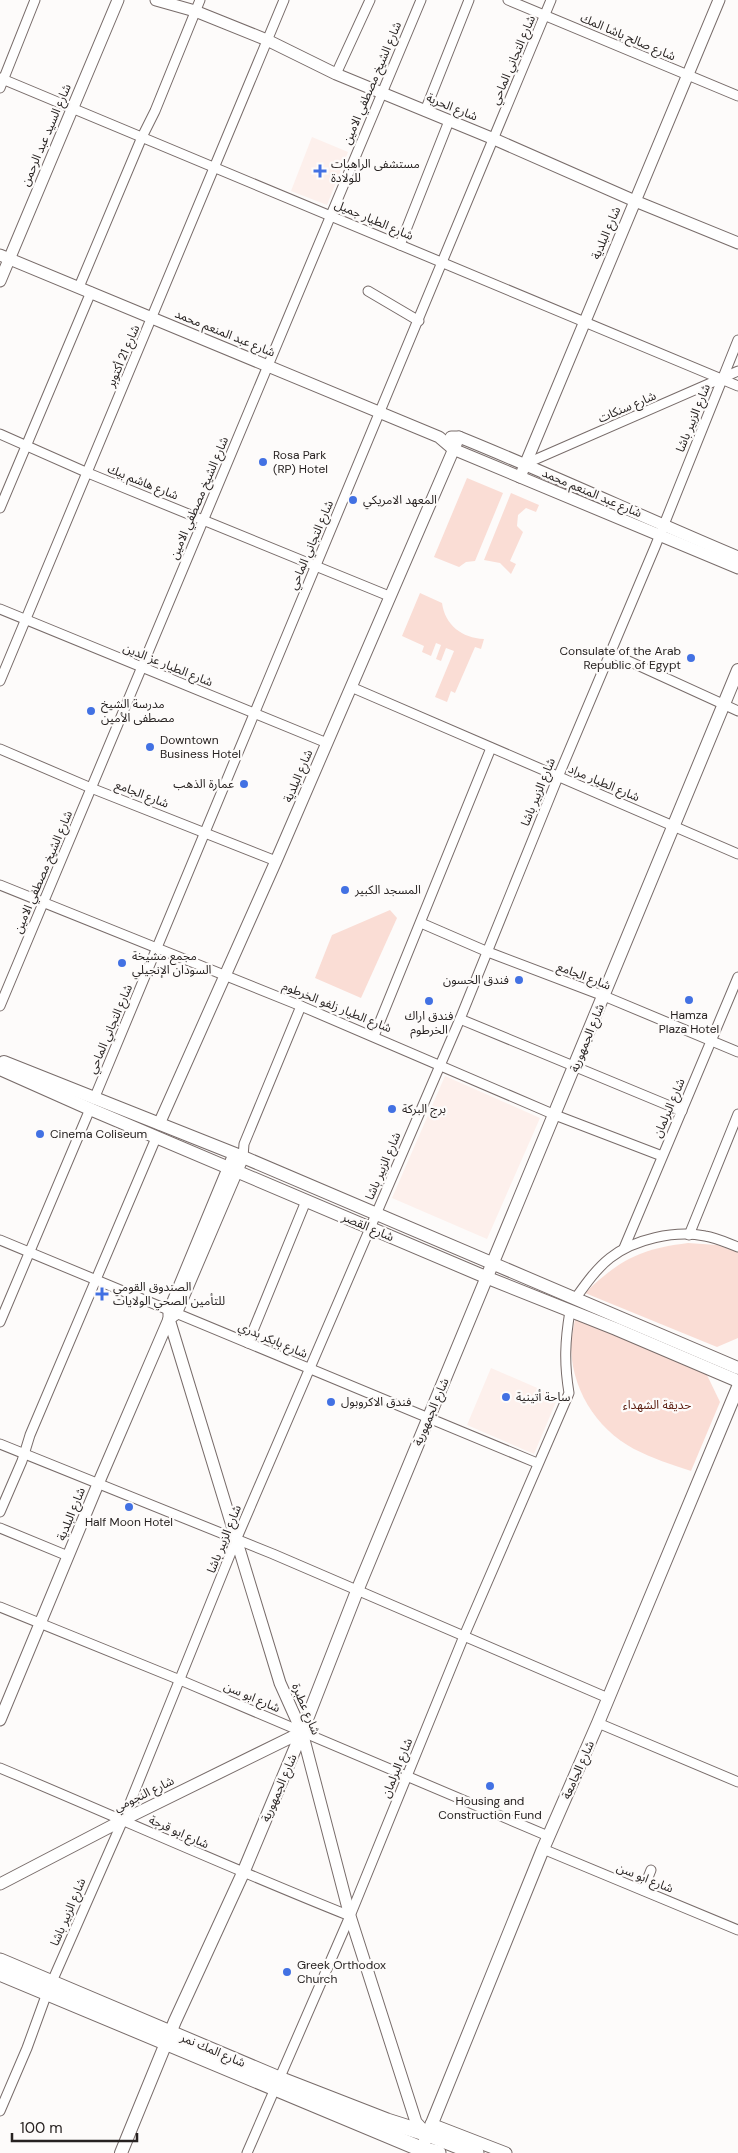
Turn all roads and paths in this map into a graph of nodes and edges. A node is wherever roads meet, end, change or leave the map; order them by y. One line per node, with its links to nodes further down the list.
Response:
1 (34, 0): 17 (street)
2 (118, 0): 20 (street, شارع السيد عبد الرحمن)
3 (156, 0): 12 (street, شارع الحرية)
4 (200, 0): 12 (street)
5 (284, 0): 14 (street, شارع 21 أكتوبر)
6 (370, 0): 15 (street)
7 (421, 0): 18 (street, شارع الشيخ مصطفي الامين)
8 (469, 0): 21 (street)
9 (508, 0): 13 (street, شارع صالح باشا المك)
10 (552, 0): 13 (street, شارع التجاني الماحي)
11 (719, 0): 16 (street, شارع البلدية)
12 (195, 11): 14 (street, شارع الحرية); 23 (street)
13 (545, 16): 16 (street, شارع صالح باشا المك); 24 (street, شارع التجاني الماحي)
14 (267, 40): 15 (street, شارع الحرية); 25 (street, شارع 21 أكتوبر)
15 (336, 74): 18 (street, شارع الحرية)
16 (687, 75): 19 (street, شارع صالح باشا المك); 26 (street, شارع البلدية)
17 (1, 82): 20 (street, شارع الطيار جميل)
18 (382, 93): 21 (street, شارع الحرية); 27 (street, شارع الشيخ مصطفي الامين)
19 (738, 96)
20 (72, 109): 23 (street, شارع الطيار جميل); 30 (street, شارع السيد عبد الرحمن)
21 (424, 111): 22 (street, شارع الحرية)
22 (449, 120): 24 (street, شارع الحرية); 29 (street)
23 (142, 137): 25 (street, شارع الطيار جميل); 33 (street)
24 (494, 139): 26 (street, شارع الحرية); 31 (street, شارع التجاني الماحي)
25 (214, 166): 27 (street, شارع الطيار جميل); 36 (street, شارع 21 أكتوبر)
26 (635, 201): 28 (street, شارع الحرية); 37 (street, شارع البلدية)
27 (331, 215): 29 (street, شارع الطيار جميل); 40 (street, شارع الشيخ مصطفي الامين)
28 (738, 243)
29 (400, 245): 31 (street, شارع الطيار جميل)
30 (5, 257): 32 (street, شارع السيد عبد الرحمن); 33 (street, شارع عبد المنعم محمد)
31 (442, 263): 37 (street, شارع الطيار جميل); 38 (street, شارع التجاني الماحي)
32 (0, 282)
33 (79, 287): 35 (street, شارع عبد المنعم محمد)
34 (368, 291): 38 (street)
35 (91, 292): 36 (street, شارع عبد المنعم محمد); 48 (street)
36 (153, 318): 40 (street, شارع عبد المنعم محمد); 51 (street, شارع 21 أكتوبر)
37 (584, 320): 42 (street, شارع الطيار جميل); 50 (street, شارع البلدية)
38 (419, 321): 44 (street, شارع التجاني الماحي)
39 (738, 340): 42 (street, شارع الزبير باشا)
40 (268, 366): 44 (street, شارع عبد المنعم محمد); 55 (street, شارع الشيخ مصطفي الامين)
41 (738, 372): 42 (street, شارع سنكات)
42 (722, 380): 43 (street, شارع الطيار جميل); 50 (street, شارع سنكات); 56 (street, شارع الزبير باشا)
43 (738, 386)
44 (380, 412): 46 (street, شارع عبد المنعم محمد); 58 (street, شارع التجاني الماحي)
45 (0, 434): 48 (street, شارع هاشم بيك)
46 (439, 436): 47 (street, شارع عبد المنعم محمد); 49 (street, شارع عبد المنعم محمد)
47 (459, 437): 49 (street, شارع البلدية); 50 (street, شارع عبد المنعم محمد)
48 (26, 446): 51 (street, شارع هاشم بيك); 54 (street)
49 (453, 449): 52 (street, شارع عبد المنعم محمد); 60 (street, شارع البلدية)
50 (525, 464): 52 (street, شارع البلدية); 53 (street, شارع عبد المنعم محمد)
51 (88, 473): 55 (street, شارع هاشم بيك); 62 (street, شارع 21 أكتوبر)
52 (520, 477): 53 (street, شارع عبد المنعم محمد)
53 (598, 504): 56 (street, شارع عبد المنعم محمد)
54 (0, 508)
55 (204, 519): 58 (street, شارع هاشم بيك); 64 (street, شارع الشيخ مصطفي الامين)
56 (662, 531): 57 (street, شارع عبد المنعم محمد); 59 (street, شارع عبد المنعم محمد); 63 (street, شارع الزبير باشا)
57 (738, 557)
58 (316, 565): 60 (street, شارع هاشم بيك); 70 (street, شارع التجاني الماحي)
59 (738, 568)
60 (389, 596): 67 (street, شارع البلدية)
61 (0, 609): 62 (street, شارع الطيار عز الدين)
62 (26, 620): 64 (street, شارع الطيار عز الدين); 66 (street, شارع 21 أكتوبر)
63 (611, 653): 68 (street); 74 (street, شارع الزبير باشا)
64 (142, 667): 70 (street, شارع الطيار عز الدين); 75 (street, شارع الشيخ مصطفي الامين)
65 (738, 670): 68 (main road, شارع الجمهورية)
66 (0, 681)
67 (351, 687): 71 (street, شارع البلدية); 72 (street, شارع الطيار مراد)
68 (723, 705): 69 (street); 76 (main road, شارع الجمهورية)
69 (738, 711)
70 (255, 713): 71 (street, شارع الطيار عز الدين); 77 (street, شارع التجاني الماحي)
71 (327, 743): 79 (street, شارع البلدية)
72 (491, 748): 74 (street, شارع الطيار مراد); 82 (street)
73 (0, 749): 75 (street, شارع الجامع)
74 (558, 777): 76 (street, شارع الطيار مراد); 84 (street, شارع الزبير باشا)
75 (91, 788): 77 (street, شارع الجامع); 81 (street, شارع الشيخ مصطفي الامين)
76 (672, 826): 78 (street, شارع الطيار مراد); 87 (main road, شارع الجمهورية)
77 (205, 832): 79 (street, شارع الجامع); 83 (street, شارع التجاني الماحي)
78 (738, 854)
79 (276, 861): 85 (street, شارع البلدية)
80 (0, 885): 81 (street, شارع الطيار زلفو الخرطوم)
81 (43, 904): 83 (street, شارع الطيار زلفو الخرطوم); 88 (street, شارع الشيخ مصطفي الامين)
82 (421, 923): 84 (street, شارع الجامع); 91 (street)
83 (157, 949): 85 (street, شارع الطيار زلفو الخرطوم); 98 (street, شارع التجاني الماحي)
84 (488, 952): 87 (street, شارع الجامع); 90 (street, شارع الزبير باشا)
85 (225, 976): 89 (street, شارع الطيار زلفو الخرطوم); 102 (street, شارع البلدية)
86 (738, 978): 92 (street, شارع البرلمان)
87 (604, 996): 92 (street, شارع الجامع); 96 (main road, شارع الجمهورية)
88 (0, 1006)
89 (300, 1006): 91 (street, شارع الطيار زلفو الخرطوم); 104 (street, شارع البلدية)
90 (460, 1019): 95 (street, شارع الزبير باشا); 96 (street)
91 (374, 1036): 95 (street, شارع الطيار زلفو الخرطوم)
92 (711, 1042): 93 (street, شارع الجامع); 99 (street, شارع البرلمان)
93 (738, 1052)
94 (0, 1061): 98 (main road, شارع القصر)
95 (439, 1064): 101 (street, شارع الطيار زلفو الخرطوم); 108 (street, شارع الزبير باشا)
96 (575, 1066): 99 (street); 101 (main road, شارع الجمهورية)
97 (0, 1069): 98 (main road, شارع القصر)
98 (92, 1104): 102 (main road, شارع القصر); 103 (main road, شارع القصر); 114 (street, شارع التجاني الماحي)
99 (682, 1111): 105 (street, شارع البرلمان)
100 (738, 1114): 110 (street)
101 (555, 1115): 105 (street, شارع الطيار زلفو الخرطوم); 115 (main road, شارع الجمهورية)
102 (159, 1124): 104 (main road, شارع القصر)
103 (156, 1138): 106 (main road, شارع القصر); 117 (street)
104 (239, 1155): 106 (street, شارع البلدية); 108 (main road, شارع القصر)
105 (662, 1156): 113 (street, شارع البرلمان)
106 (233, 1169): 107 (main road, شارع القصر); 120 (street, شارع البلدية)
107 (306, 1201): 109 (main road, شارع القصر); 122 (street)
108 (376, 1214): 109 (street, شارع الزبير باشا); 115 (main road, شارع القصر)
109 (370, 1228): 116 (main road, شارع القصر); 123 (street, شارع الزبير باشا)
110 (689, 1235): 112 (street); 113 (street)
111 (0, 1240): 114 (street, شارع بابكر بدري)
112 (738, 1247)
113 (624, 1248): 118 (street)
114 (30, 1252): 117 (street, شارع بابكر بدري); 121 (street, شارع التجاني الماحي)
115 (493, 1265): 116 (main road, شارع الجمهورية); 118 (main road, شارع القصر)
116 (488, 1278): 119 (main road, شارع القصر); 127 (main road, شارع الجمهورية)
117 (95, 1279): 120 (street, شارع بابكر بدري); 129 (street)
118 (575, 1299): 124 (main road, شارع القصر)
119 (570, 1311): 125 (main road, شارع القصر); 130 (street, شارع البرلمان)
120 (171, 1315): 122 (street, شارع بابكر بدري); 131 (street, شارع البلدية); 134 (street, شارع عطبرة)
121 (0, 1322)
122 (248, 1343): 123 (street, شارع بابكر بدري)
123 (309, 1368): 127 (street, شارع بابكر بدري); 134 (street, شارع الزبير باشا)
124 (738, 1368)
125 (738, 1381)
126 (738, 1387): 141 (main road, شارع الجامعة)
127 (429, 1418): 130 (street, شارع بابكر بدري); 136 (main road, شارع الجمهورية)
128 (0, 1444): 129 (street)
129 (24, 1453): 131 (street); 132 (street)
130 (537, 1463): 139 (street, شارع البرلمان)
131 (98, 1484): 134 (street); 135 (street, شارع البلدية)
132 (0, 1512)
133 (0, 1528): 135 (street)
134 (236, 1540): 136 (street); 140 (street, شارع الزبير باشا); 144 (street, شارع عطبرة)
135 (68, 1556): 138 (street, شارع البلدية)
136 (357, 1591): 139 (street); 144 (main road, شارع الجمهورية)
137 (0, 1607): 138 (street, شارع ابو سن)
138 (40, 1624): 140 (street, شارع ابو سن); 142 (street, شارع البلدية)
139 (464, 1636): 141 (street); 146 (street, شارع البرلمان)
140 (180, 1680): 144 (street, شارع ابو سن); 148 (street, شارع الزبير باشا)
141 (608, 1698): 143 (main road, شارع الجامعة)
142 (0, 1720)
143 (598, 1724): 147 (street); 149 (main road, شارع الجامعة)
144 (302, 1732): 146 (street, شارع ابو سن); 148 (street, شارع النجومي); 152 (main road, شارع الجمهورية); 155 (street, شارع عطبرة)
145 (0, 1768): 148 (street, شارع ابو قرجة)
146 (407, 1777): 149 (street, شارع ابو سن); 155 (street, شارع البرلمان)
147 (738, 1782)
148 (122, 1820): 152 (street, شارع ابو قرجة); 153 (street, شارع النجومي); 159 (street, شارع الزبير باشا)
149 (548, 1836): 150 (main road, شارع الجامعة)
150 (543, 1849): 154 (street, شارع ابو سن); 163 (main road, شارع الجامعة)
151 (651, 1870): 154 (street)
152 (242, 1873): 155 (street, شارع ابو قرجة); 160 (main road, شارع الجمهورية)
153 (0, 1884)
154 (643, 1890): 156 (street, شارع ابو سن)
155 (350, 1916): 161 (street, شارع البرلمان); 163 (street, شارع عطبرة)
156 (738, 1930)
157 (0, 1961): 159 (highway, شارع المك نمر)
158 (0, 1973): 159 (highway, شارع المك نمر)
159 (49, 1988): 160 (highway, شارع المك نمر); 162 (street, شارع الزبير باشا)
160 (168, 2037): 161 (highway, شارع المك نمر); 165 (main road, شارع الجمهورية)
161 (277, 2083): 163 (highway, شارع المك نمر); 164 (highway, شارع المك نمر); 166 (street, شارع البرلمان)
162 (0, 2111)
163 (430, 2129): 164 (main road, شارع الجامعة); 168 (highway, شارع المك نمر); 169 (street)
164 (420, 2151): 167 (highway, شارع المك نمر)
165 (121, 2153)
166 (247, 2153)
167 (438, 2153)
168 (476, 2153)
169 (506, 2153)

